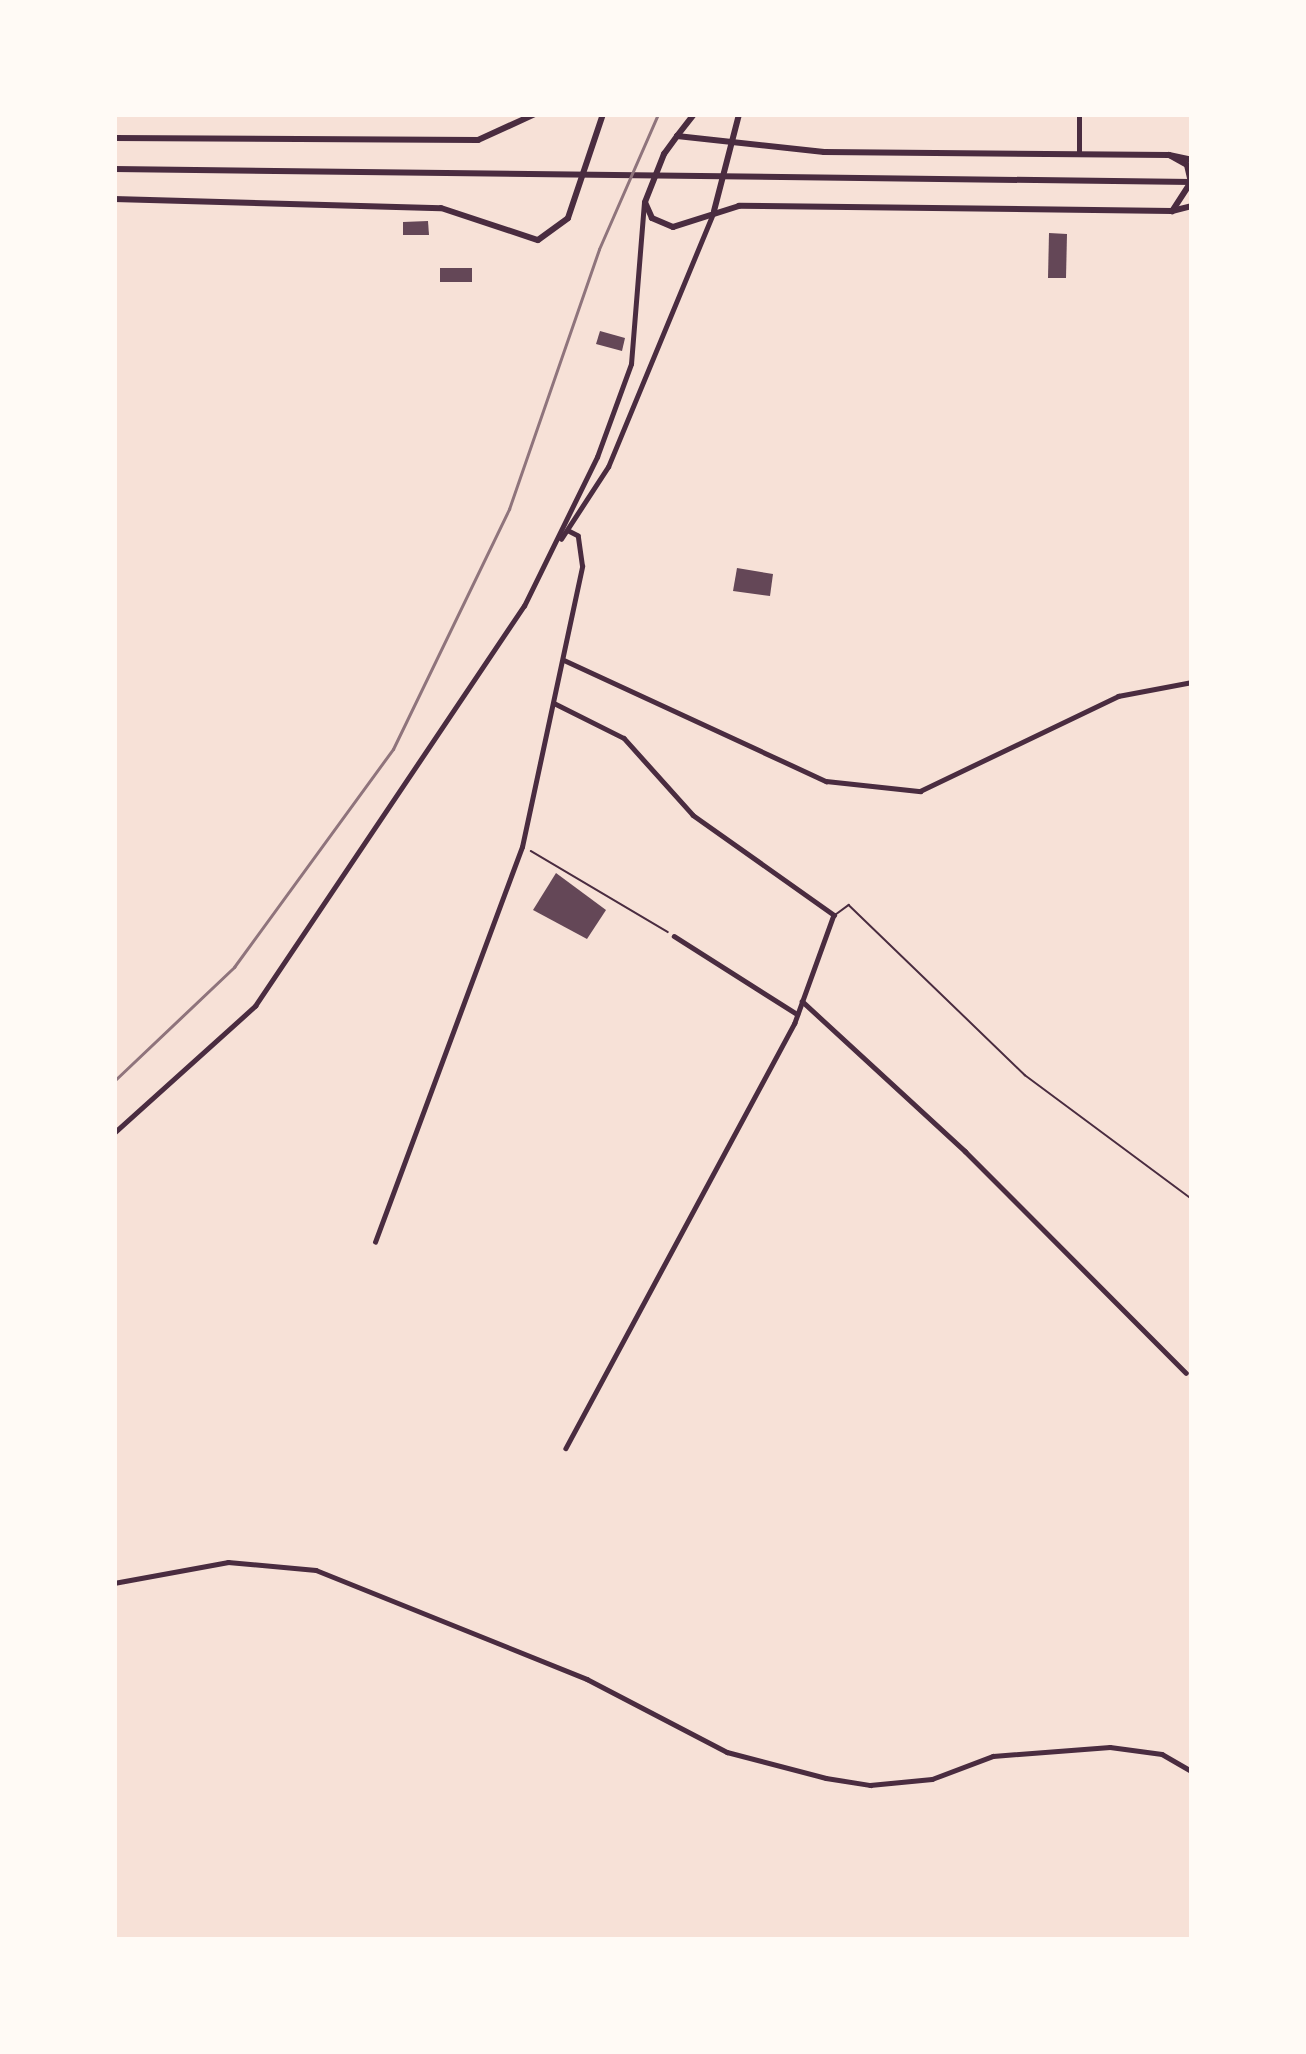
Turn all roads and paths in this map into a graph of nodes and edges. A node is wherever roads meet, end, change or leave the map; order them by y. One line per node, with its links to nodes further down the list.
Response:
1 (536, 114): 7 (main road)
2 (599, 114): 14 (main road)
3 (694, 114): 6 (main road)
4 (739, 114): 8 (main road)
5 (1079, 114): 9 (street)
6 (676, 136): 8 (main road); 15 (main road)
7 (114, 138)
8 (735, 145): 9 (main road); 18 (main road)
9 (1078, 153): 10 (main road)
10 (1169, 155): 11 (main road); 13 (main road)
11 (1192, 160)
12 (114, 170): 13 (main road)
13 (1192, 182): 17 (main road)
14 (114, 199)
15 (645, 202): 18 (main road); 20 (street)
16 (1192, 206): 17 (main road)
17 (1172, 211): 18 (main road)
18 (713, 214): 19 (street)
19 (568, 531): 20 (street); 21 (street)
20 (557, 544): 29 (street)
21 (564, 660): 22 (street); 23 (street)
22 (1192, 682)
23 (554, 703): 24 (street); 25 (street)
24 (522, 847): 26 (path); 31 (street)
25 (834, 915): 27 (street); 30 (lane)
26 (674, 936): 28 (street)
27 (802, 1001): 28 (street); 32 (street)
28 (797, 1014): 33 (street)
29 (114, 1133)
30 (1192, 1199)
31 (375, 1242)
32 (1186, 1373)
33 (566, 1448)
34 (114, 1583): 35 (street)
35 (1192, 1772)

